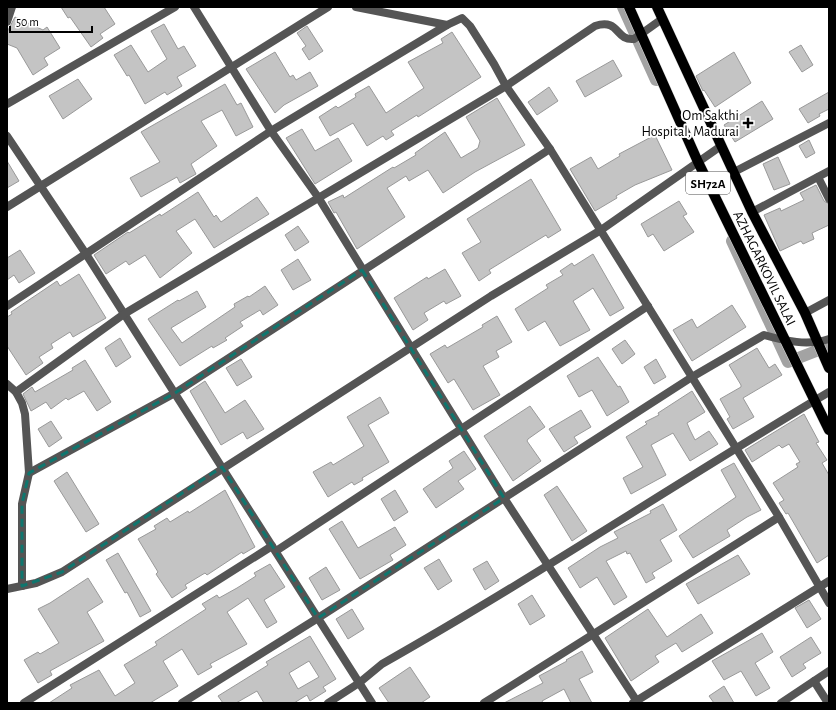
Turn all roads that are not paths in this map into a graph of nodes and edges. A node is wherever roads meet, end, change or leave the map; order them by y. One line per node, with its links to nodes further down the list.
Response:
1 (12, 7): 9 (street)
2 (175, 7): 14 (street)
3 (194, 7): 12 (street)
4 (328, 7): 12 (street)
5 (356, 7): 10 (street)
6 (629, 7): 11 (main road, AZHAGARKOVIL SALAI / SH72A)
7 (656, 7): 8 (main road, AZHAGARKOVIL SALAI / SH72A)
8 (662, 19): 11 (street); 18 (main road, AZHAGARKOVIL SALAI / SH72A)
9 (7, 22)
10 (447, 25): 13 (street); 16 (street)
11 (637, 36): 13 (street); 20 (main road, AZHAGARKOVIL SALAI / SH72A)
12 (230, 67): 16 (street); 24 (street)
13 (506, 86): 19 (street); 25 (street)
14 (7, 104)
15 (829, 123): 22 (street)
16 (271, 131): 25 (street); 30 (street)
17 (7, 136): 24 (street)
18 (722, 146): 20 (street); 22 (main road, AZHAGARKOVIL SALAI / SH72A)
19 (550, 149): 29 (street); 31 (street)
20 (696, 163): 29 (street); 38 (main road, AZHAGARKOVIL SALAI / SH72A)
21 (829, 171): 23 (street)
22 (734, 172): 28 (main road, AZHAGARKOVIL SALAI / SH72A)
23 (818, 177): 26 (street); 28 (street)
24 (40, 185): 27 (street); 30 (street)
25 (318, 197): 31 (street); 36 (street)
26 (829, 199)
27 (7, 207)
28 (752, 212): 35 (main road, AZHAGARKOVIL SALAI / SH72A)
29 (600, 230): 34 (street); 39 (street)
30 (86, 254): 33 (street); 36 (street)
31 (362, 270): 39 (street); 46 (street)
32 (829, 300): 35 (street)
33 (7, 306)
34 (648, 306): 42 (street); 48 (street)
35 (805, 313): 40 (main road, AZHAGARKOVIL SALAI / SH72A)
36 (124, 314): 44 (street); 46 (street)
37 (829, 339): 40 (street)
38 (785, 341): 40 (street); 42 (street); 47 (main road, AZHAGARKOVIL SALAI / SH72A)
39 (412, 347): 48 (street); 51 (street)
40 (820, 347): 41 (main road, AZHAGARKOVIL SALAI / SH72A)
41 (829, 368)
42 (692, 377): 50 (street); 53 (street)
43 (7, 384): 44 (street)
44 (16, 392): 52 (street)
45 (829, 392): 47 (street)
46 (175, 393): 51 (street); 52 (street)
47 (814, 401): 49 (main road, AZHAGARKOVIL SALAI / SH72A); 50 (street)
48 (462, 428): 53 (street); 55 (street)
49 (829, 430)
50 (736, 447): 54 (street); 56 (street)
51 (222, 467): 55 (street); 58 (street)
52 (29, 473): 58 (street)
53 (504, 498): 56 (street); 62 (street)
54 (779, 517): 59 (street); 63 (street)
55 (274, 548): 62 (street); 68 (street)
56 (548, 566): 63 (street); 66 (street)
57 (829, 581): 59 (street)
58 (22, 586): 60 (street)
59 (820, 587): 61 (street); 67 (street)
60 (7, 589)
61 (829, 603)
62 (318, 618): 66 (street); 69 (street)
63 (593, 634): 67 (street); 72 (street)
64 (829, 671): 65 (street)
65 (814, 681): 73 (street); 74 (street)
66 (359, 683): 70 (street); 71 (street)
67 (636, 702)
68 (24, 703)
69 (182, 703)
70 (328, 703)
71 (372, 703)
72 (484, 703)
73 (781, 703)
74 (828, 703)

